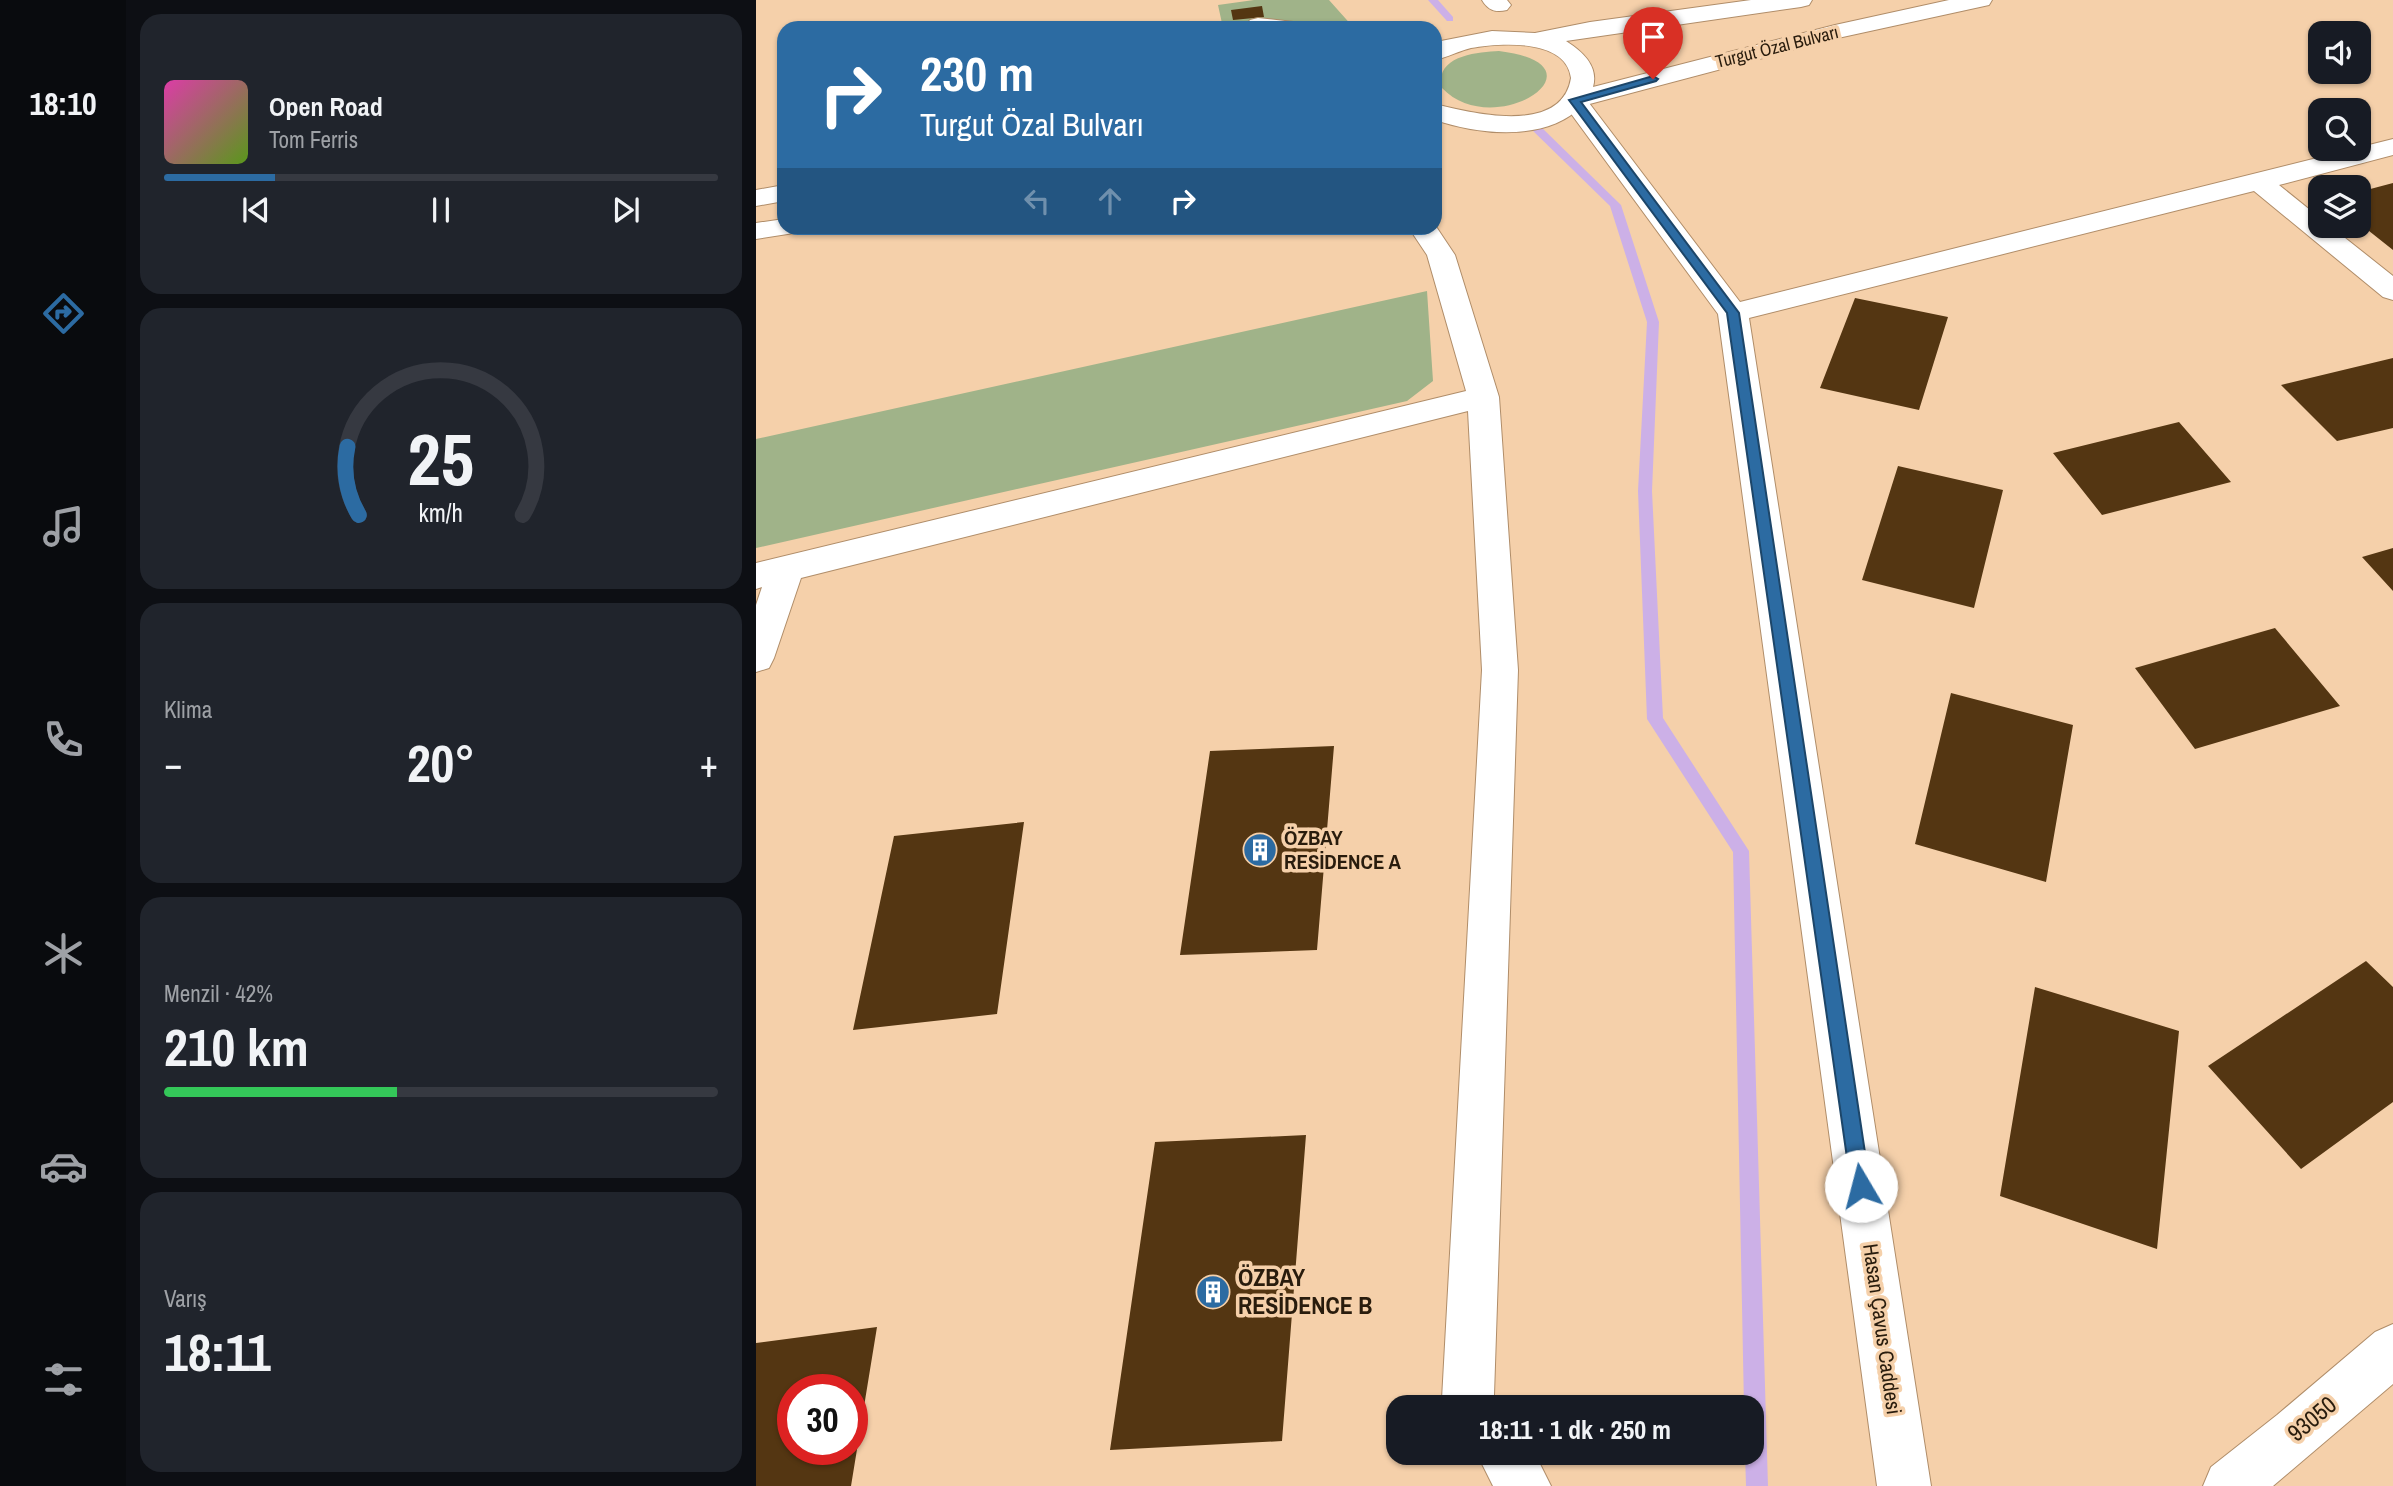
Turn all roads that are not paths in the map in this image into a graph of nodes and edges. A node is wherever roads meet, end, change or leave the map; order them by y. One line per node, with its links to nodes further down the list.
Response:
1 (1801, 0): 3 (street, Turgut Özal Bulvarı)
2 (1981, 0): 5 (street, Turgut Özal Bulvarı)
3 (1534, 40): 4 (street, Turgut Özal Bulvarı); 5 (street, Turgut Özal Bulvarı)
4 (1442, 50)
5 (1574, 100): 6 (street, Turgut Özal Bulvarı); 15 (street, Hasan Çavus Caddesi)
6 (1447, 123)
7 (2393, 147): 8 (street)
8 (2259, 182): 14 (street); 15 (street)
9 (777, 194): 10 (street)
10 (756, 198)
11 (777, 228): 12 (street)
12 (756, 231)
13 (1428, 235): 16 (street)
14 (2393, 291)
15 (1733, 313): 23 (street, Hasan Çavus Caddesi)
16 (1483, 397): 17 (street); 20 (street)
17 (771, 572): 18 (street)
18 (756, 658)
19 (2393, 1350): 24 (street, 93050)
20 (1468, 1395)
21 (1511, 1465): 22 (street)
22 (1524, 1486)
23 (1905, 1486)
24 (2230, 1486)

